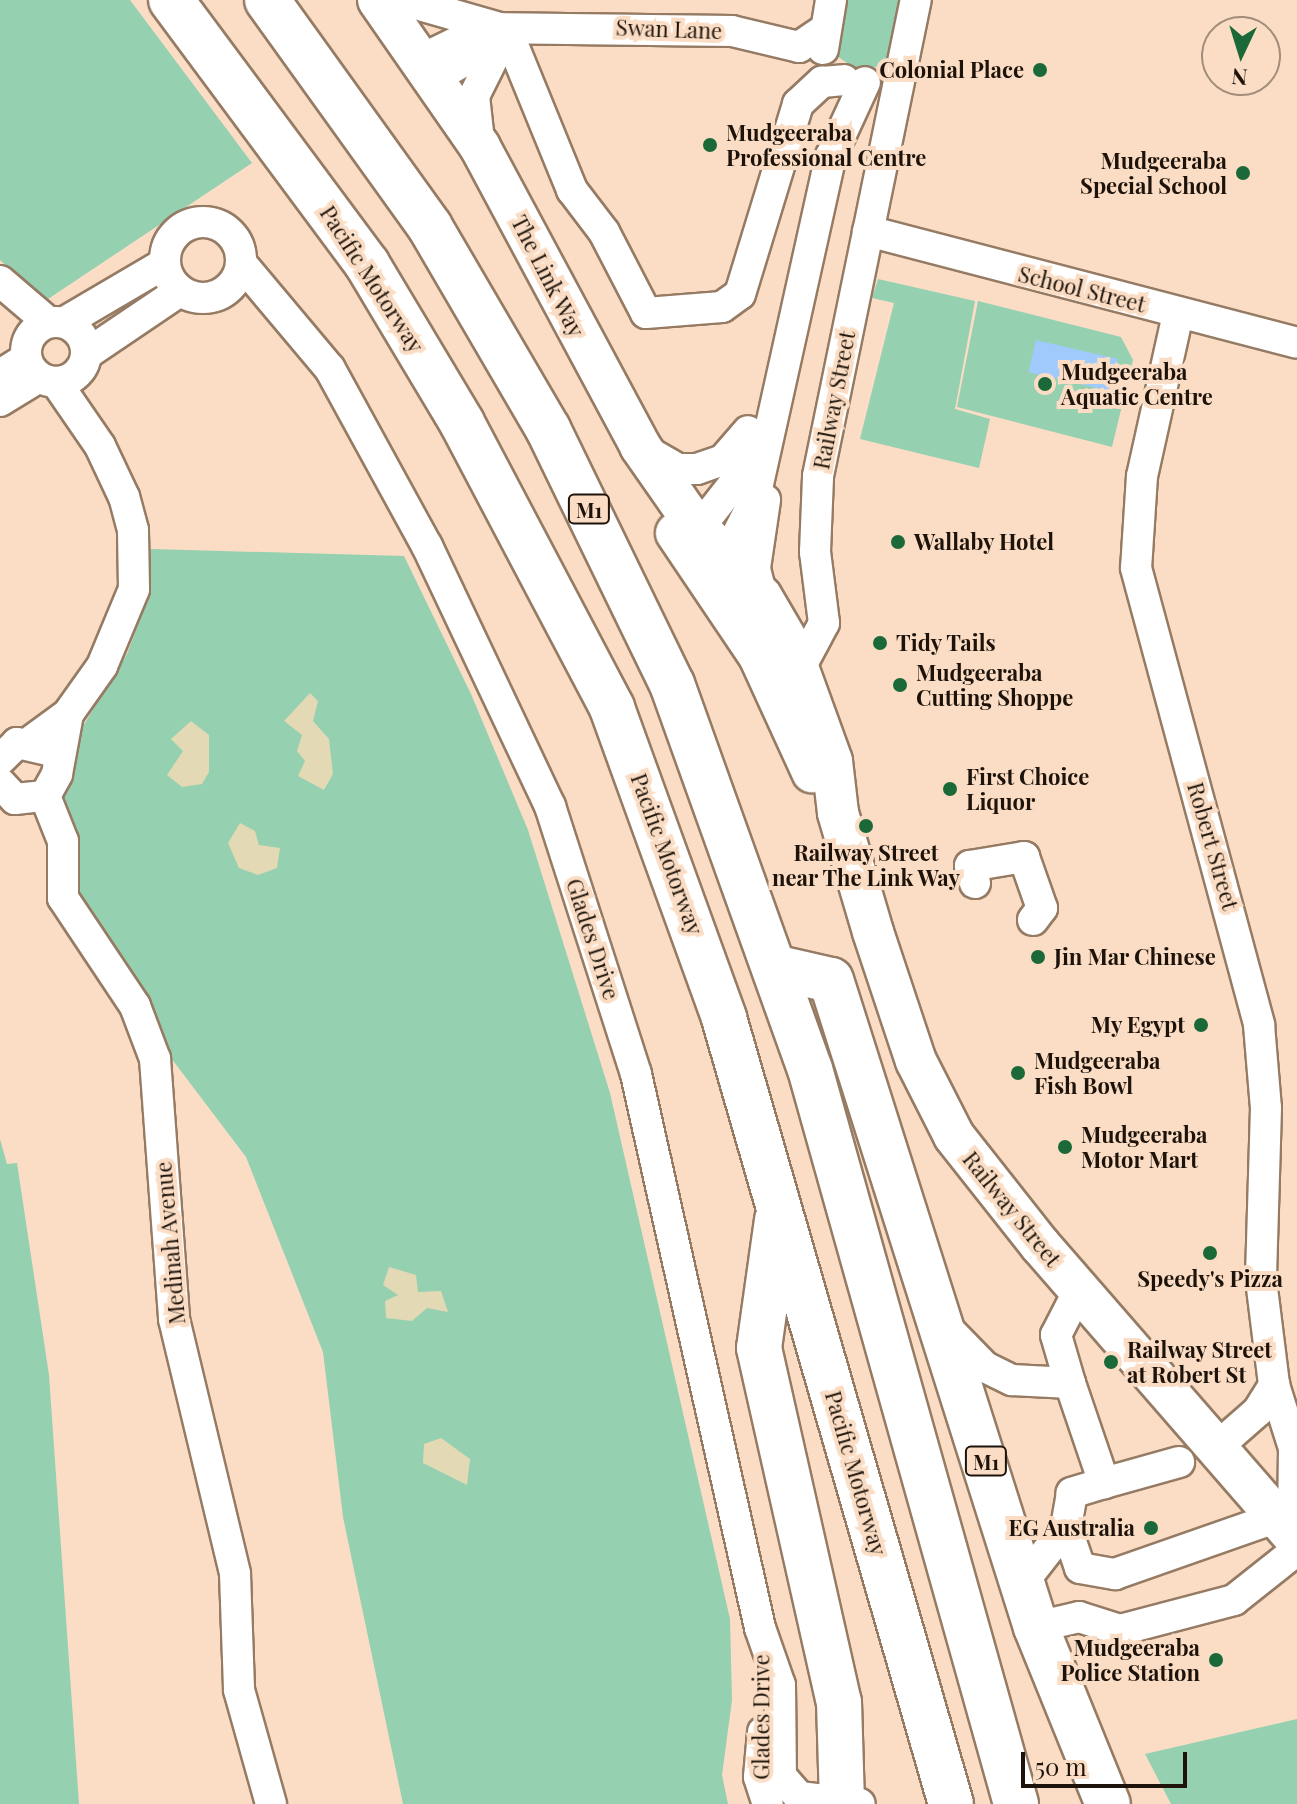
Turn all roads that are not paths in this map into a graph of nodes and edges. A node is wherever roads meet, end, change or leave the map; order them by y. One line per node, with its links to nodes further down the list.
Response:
1 (171, 0): 41 (highway, Pacific Motorway)
2 (267, 0): 40 (highway, M1)
3 (349, 0): 12 (main road)
4 (378, 0): 12 (main road, The Link Way)
5 (402, 0): 9 (street, Swan Lane)
6 (831, 0): 11 (street, Railway Street)
7 (916, 0): 10 (street, Railway Street)
8 (667, 30): 9 (street, Swan Lane); 11 (street); 11 (street, Swan Lane)
9 (504, 33): 11 (street); 12 (street, Swan Lane); 14 (street)
10 (903, 53): 11 (street); 13 (street, Railway Street)
11 (839, 69): 13 (street); 25 (street, Railway Street)
12 (422, 73): 14 (main road, The Link Way); 29 (main road)
13 (889, 127): 15 (street, Railway Street)
14 (480, 147): 28 (main road, The Link Way)
15 (868, 231): 20 (street, School Street); 31 (street, Railway Street)
16 (164, 264): 17 (street, Glades Drive); 19 (street); 21 (street)
17 (236, 275): 19 (street); 53 (street, Glades Drive)
18 (0, 284): 21 (street); 23 (street)
19 (180, 291): 23 (street)
20 (1178, 314): 22 (street, School Street); 45 (street, Robert Street)
21 (56, 322): 23 (street); 23 (street)
22 (1297, 343)
23 (52, 364): 24 (street); 26 (street); 32 (street)
24 (0, 375)
25 (772, 387): 27 (street, Railway Street); 28 (street, Railway Street); 29 (street, Railway Street)
26 (0, 401)
27 (771, 427): 29 (street, Railway Street); 30 (street, Railway Street)
28 (640, 446): 29 (main road, The Link Way)
29 (702, 543): 30 (main road, Railway Street); 37 (main road, Railway Street)
30 (762, 597): 31 (main road, Railway Street)
31 (800, 668): 37 (main road, Railway Street)
32 (68, 714): 33 (street); 34 (street)
33 (9, 749): 34 (street)
34 (56, 761): 36 (street)
35 (0, 783): 36 (street)
36 (23, 803): 55 (street, Medinah Avenue)
37 (838, 813): 42 (main road, Railway Street)
38 (975, 883): 39 (street)
39 (1033, 920)
40 (778, 968): 43 (highway, M1); 58 (highway, M1)
41 (780, 1201): 54 (highway); 57 (highway, Pacific Motorway)
42 (1079, 1290): 44 (street); 46 (main road, Railway Street)
43 (942, 1323): 44 (street); 51 (highway, M1)
44 (1070, 1383): 48 (street)
45 (1274, 1385): 46 (street); 50 (street, Robert Street)
46 (1217, 1447): 50 (main road, Railway Street)
47 (1179, 1462): 48 (street)
48 (1104, 1483): 49 (street)
49 (1066, 1527): 50 (street); 51 (street)
50 (1291, 1536): 52 (street)
51 (1024, 1581): 52 (highway, M1)
52 (1036, 1627): 59 (highway, M1)
53 (760, 1628): 54 (street, Glades Drive); 56 (street, Glades Drive)
54 (849, 1803)
55 (271, 1804)
56 (768, 1804)
57 (951, 1804)
58 (1016, 1804)
59 (1108, 1804)

